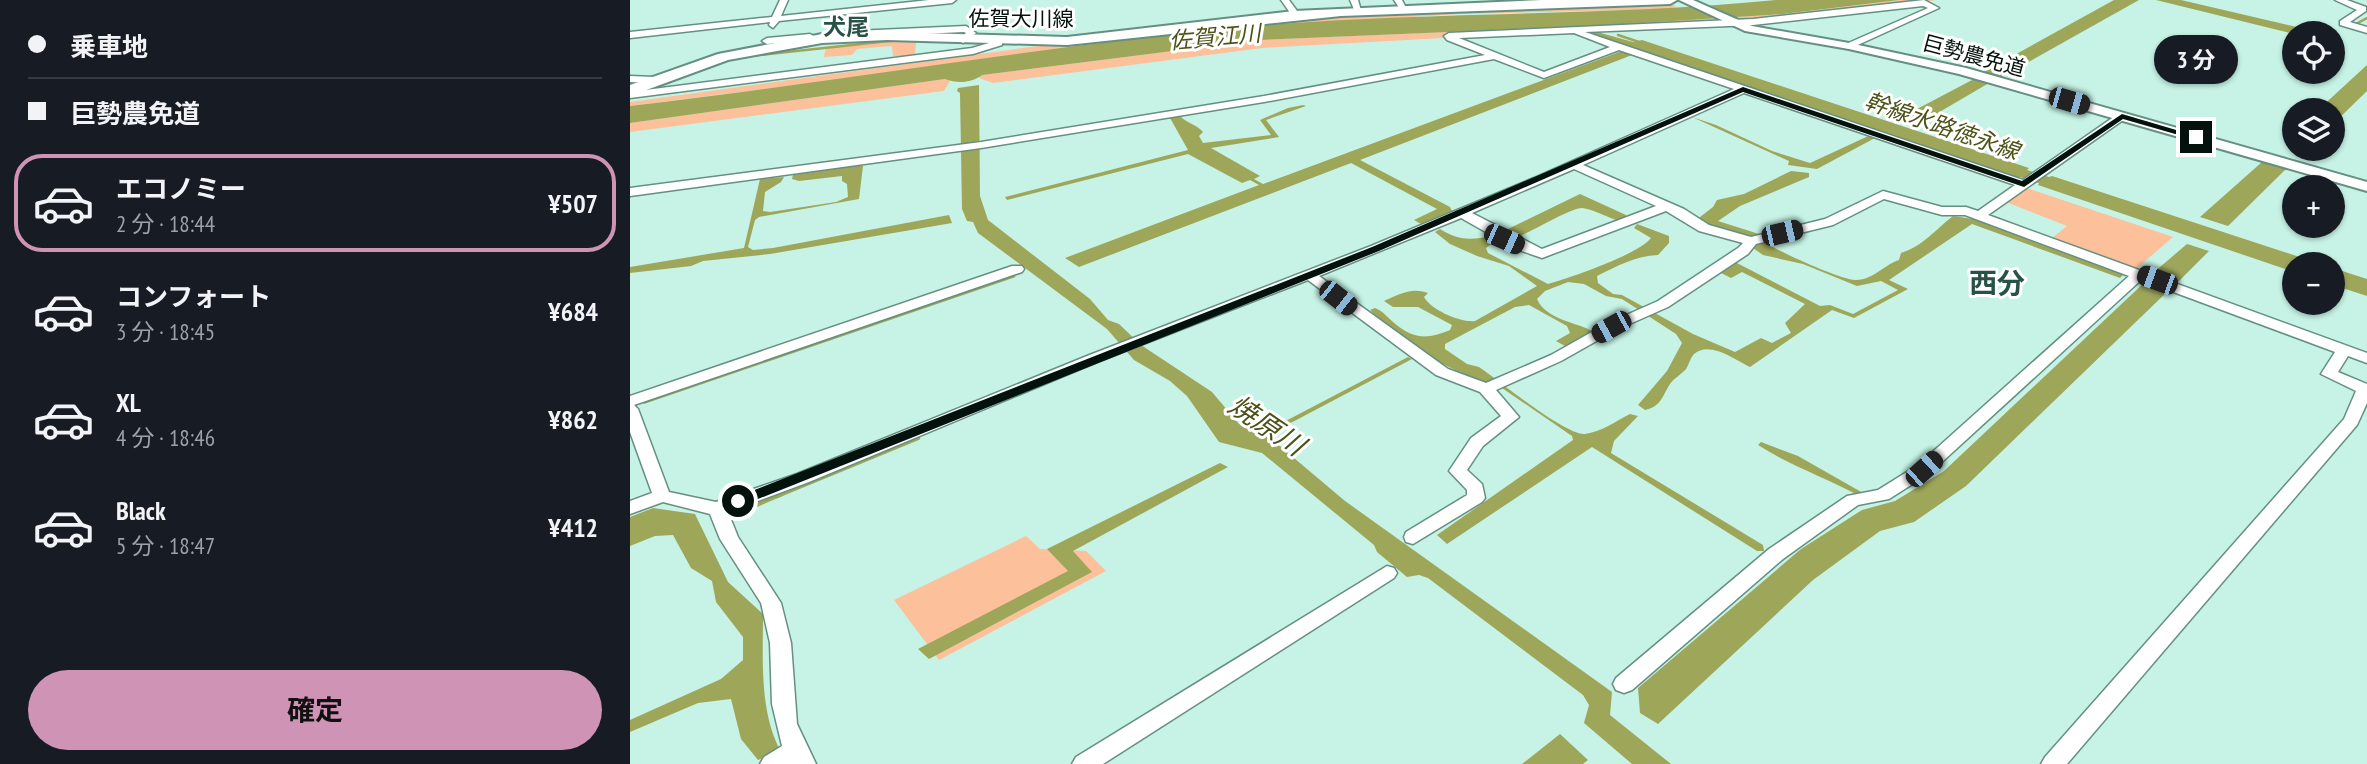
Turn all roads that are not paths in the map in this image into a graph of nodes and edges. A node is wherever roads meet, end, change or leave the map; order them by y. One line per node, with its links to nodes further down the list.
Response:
1 (784, 0): 10 (street)
2 (952, 0): 10 (street)
3 (1285, 0): 9 (street)
4 (1670, 0): 7 (main road, 佐賀大川線)
5 (2339, 0): 12 (street)
6 (1688, 2): 11 (street, 巨勢農免道)
7 (1402, 5): 8 (main road, 佐賀大川線)
8 (1357, 6): 9 (main road, 佐賀大川線)
9 (1296, 15): 15 (main road, 佐賀大川線)
10 (776, 19): 14 (street); 16 (street)
11 (1732, 22): 13 (street); 18 (street, 巨勢農免道); 18 (street)
12 (2367, 30)
13 (1573, 31): 17 (street); 19 (street)
14 (630, 35)
15 (999, 43): 16 (main road, 佐賀大川線); 23 (street)
16 (766, 45): 21 (main road, 佐賀大川線)
17 (1619, 47): 19 (street); 22 (street)
18 (1849, 47): 24 (street, 巨勢農免道)
19 (1493, 56): 28 (street)
20 (630, 79): 21 (street)
21 (654, 80): 23 (main road, 佐賀大川線)
22 (1743, 89): 25 (street); 26 (street)
23 (630, 93)
24 (2122, 116): 26 (street); 27 (street, 巨勢農免道)
25 (1574, 165): 29 (street); 30 (street)
26 (2031, 179): 31 (street)
27 (2367, 187)
28 (630, 192)
29 (1667, 206): 30 (street); 32 (street)
30 (1462, 213): 34 (street)
31 (1980, 215): 32 (street); 35 (street)
32 (1751, 241): 36 (street)
33 (1017, 269): 40 (street)
34 (1308, 274): 39 (street); 44 (street)
35 (2139, 274): 37 (street); 47 (street)
36 (1647, 311): 39 (street)
37 (2344, 350): 38 (street); 50 (street)
38 (2367, 358)
39 (1495, 386): 45 (street)
40 (630, 401)
41 (630, 408): 42 (street)
42 (662, 496): 43 (street); 44 (street)
43 (630, 508)
44 (717, 509): 48 (street)
45 (1413, 537)
46 (1387, 573): 49 (street)
47 (1623, 684)
48 (789, 758)
49 (1083, 764)
50 (2053, 764)

